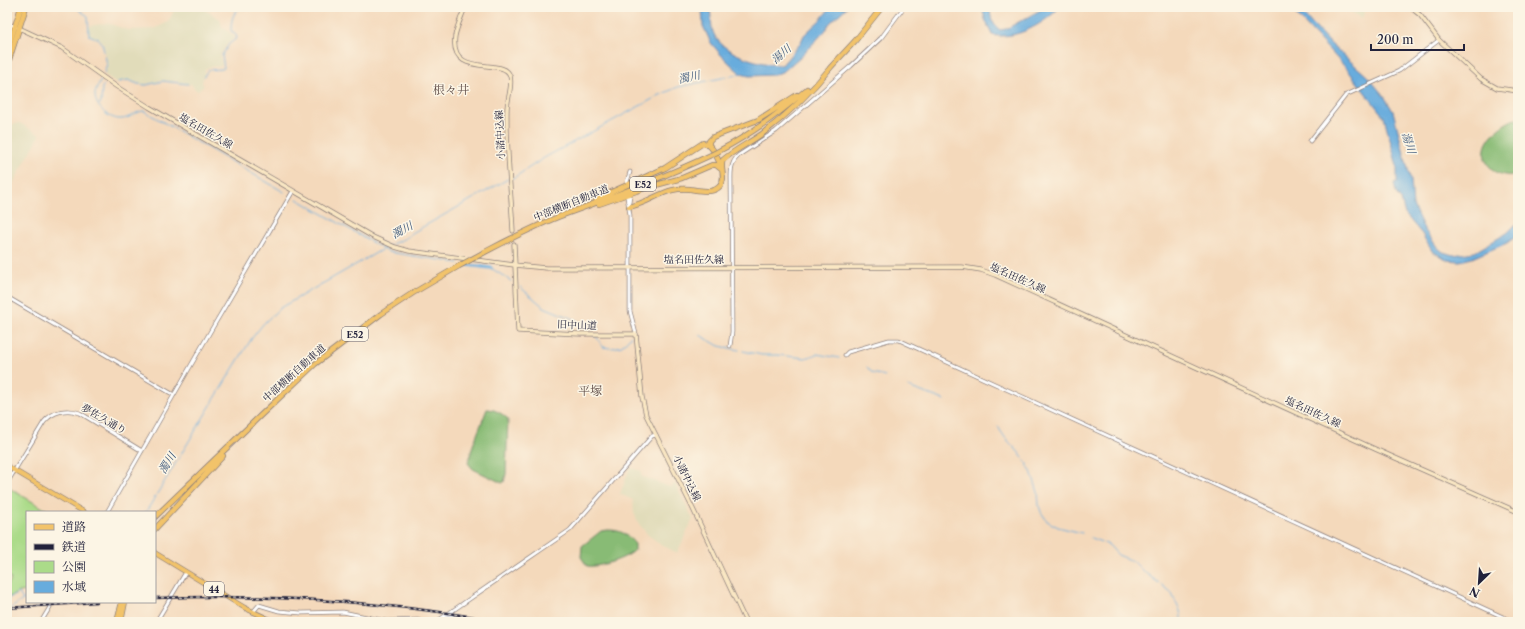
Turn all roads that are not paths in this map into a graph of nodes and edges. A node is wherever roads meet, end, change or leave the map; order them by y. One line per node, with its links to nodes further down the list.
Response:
1 (21, 7): 8 (highway)
2 (26, 7): 8 (highway)
3 (465, 7): 23 (main road, 小諸中込線)
4 (882, 7): 12 (highway, 中部横断自動車道 / E52)
5 (904, 7): 27 (street)
6 (1410, 7): 9 (main road)
7 (7, 23): 8 (street)
8 (17, 27): 10 (highway); 11 (highway); 18 (main road, 塩名田佐久線)
9 (1438, 40): 14 (main road); 15 (street)
10 (7, 51)
11 (7, 66)
12 (831, 67): 13 (highway, 中部横断自動車道 / E52); 17 (highway)
13 (817, 81): 16 (highway); 21 (highway, 中部横断自動車道 / E52, bridge)
14 (1518, 91)
15 (1310, 141)
16 (709, 144): 17 (highway); 22 (highway)
17 (721, 169): 20 (highway); 21 (highway)
18 (293, 191): 25 (main road, 塩名田佐久線); 32 (street)
19 (628, 197): 20 (street)
20 (629, 207): 26 (street)
21 (574, 211): 22 (highway, 中部横断自動車道 / E52)
22 (566, 214): 33 (highway, 中部横断自動車道 / E52, bridge)
23 (513, 231)
24 (514, 244): 25 (main road)
25 (514, 265): 26 (main road, 塩名田佐久線); 29 (main road, 旧中山道)
26 (630, 267): 27 (main road, 塩名田佐久線); 29 (street)
27 (732, 268): 30 (street); 41 (main road, 塩名田佐久線)
28 (7, 297): 32 (street)
29 (636, 334): 34 (main road, 小諸中込線)
30 (730, 346)
31 (845, 355): 59 (street)
32 (174, 395): 35 (street)
33 (261, 415): 42 (highway, 中部横断自動車道 / E52); 43 (highway, 中部横断自動車道 / E52)
34 (656, 435): 50 (street); 58 (main road, 小諸中込線)
35 (142, 451): 37 (street, 夢佐久通り); 40 (street)
36 (7, 466): 37 (main road)
37 (14, 470): 38 (street, 夢佐久通り); 39 (main road)
38 (7, 483)
39 (82, 511)
40 (108, 511)
41 (1518, 512)
42 (156, 516)
43 (156, 529)
44 (156, 554): 45 (main road, 44)
45 (186, 572): 49 (main road, 44); 53 (street)
46 (122, 603): 52 (highway)
47 (125, 603): 52 (highway)
48 (50, 607): 51 (street)
49 (253, 612): 54 (main road, 44); 55 (street)
50 (447, 614): 56 (street); 57 (street)
51 (40, 622)
52 (119, 622)
53 (156, 622)
54 (275, 622)
55 (423, 622)
56 (436, 622)
57 (479, 622)
58 (746, 622)
59 (1514, 622)

